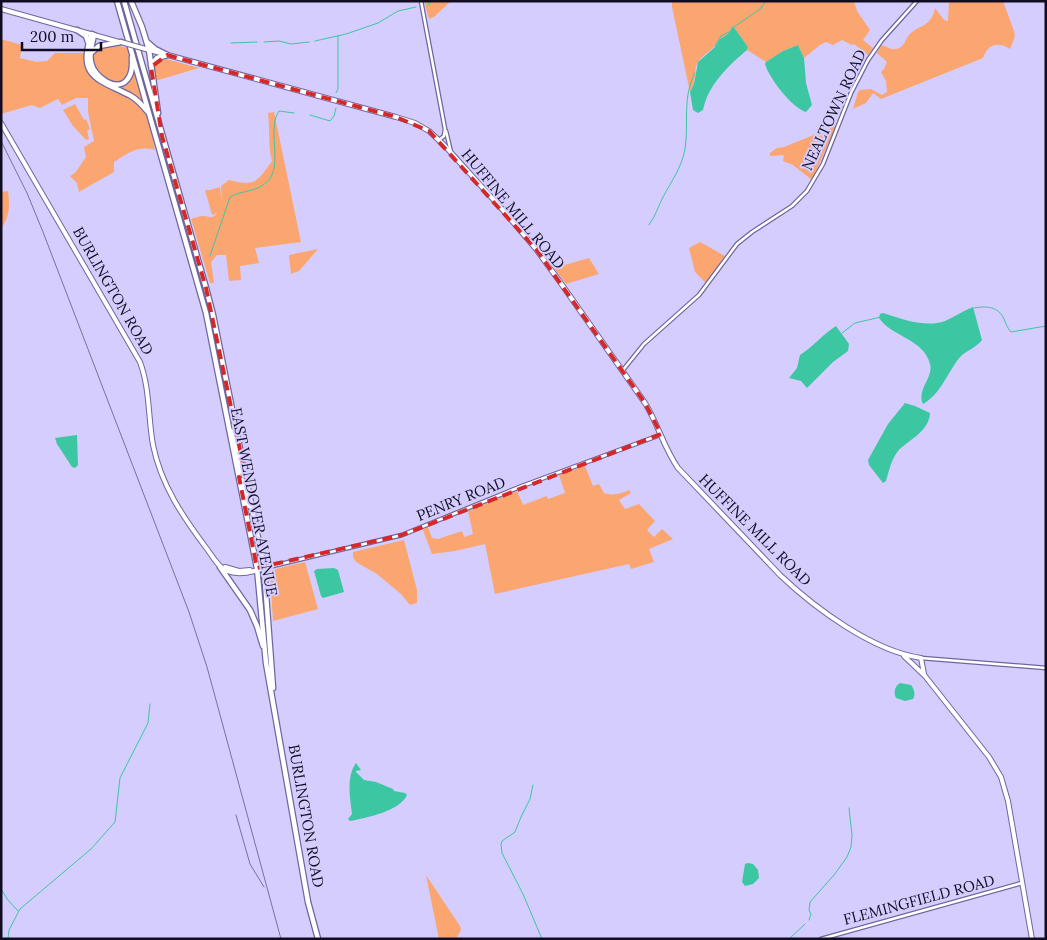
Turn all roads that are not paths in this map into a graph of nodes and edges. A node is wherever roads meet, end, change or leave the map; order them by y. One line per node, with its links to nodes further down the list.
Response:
1 (117, 1): 13 (highway, EAST WENDOVER AVENUE)
2 (124, 1): 20 (highway, EAST WENDOVER AVENUE)
3 (131, 1): 9 (highway)
4 (421, 1): 19 (street)
5 (917, 1): 23 (street, NEALTOWN ROAD)
6 (1, 9): 7 (main road, HUFFINE MILL ROAD)
7 (76, 30): 8 (main road, HUFFINE MILL ROAD); 11 (highway)
8 (93, 34): 10 (main road, HUFFINE MILL ROAD); 11 (highway); 14 (highway)
9 (146, 41): 12 (highway); 15 (highway)
10 (121, 42): 12 (main road, HUFFINE MILL ROAD, bridge); 14 (highway)
11 (89, 44): 17 (highway)
12 (149, 50): 15 (main road, HUFFINE MILL ROAD); 16 (highway)
13 (132, 51): 14 (highway); 17 (highway, EAST WENDOVER AVENUE)
14 (91, 53)
15 (167, 55): 16 (highway); 21 (main road, HUFFINE MILL ROAD)
16 (151, 67): 20 (highway)
17 (150, 116): 24 (highway, EAST WENDOVER AVENUE)
18 (1, 123): 29 (main road, BURLINGTON ROAD)
19 (445, 129): 21 (street); 22 (street)
20 (162, 136): 27 (highway, EAST WENDOVER AVENUE)
21 (439, 140): 22 (main road, HUFFINE MILL ROAD)
22 (451, 153): 23 (main road, HUFFINE MILL ROAD)
23 (622, 372): 25 (main road, HUFFINE MILL ROAD)
24 (228, 426): 26 (highway, EAST WENDOVER AVENUE); 27 (highway)
25 (661, 434): 31 (street, PENRY ROAD); 33 (main road, HUFFINE MILL ROAD)
26 (238, 477): 28 (highway); 32 (highway, EAST WENDOVER AVENUE)
27 (246, 477): 28 (highway, EAST WENDOVER AVENUE)
28 (253, 513): 31 (highway, EAST WENDOVER AVENUE)
29 (215, 559): 30 (main road, BURLINGTON ROAD); 32 (main road, BURLINGTON ROAD)
30 (220, 567): 32 (main road, BURLINGTON ROAD); 35 (highway)
31 (264, 568): 32 (main road, BURLINGTON ROAD); 39 (highway, EAST WENDOVER AVENUE)
32 (258, 570): 35 (highway, EAST WENDOVER AVENUE)
33 (901, 654): 34 (main road, HUFFINE MILL ROAD); 37 (main road)
34 (921, 658): 36 (street); 37 (main road); 38 (main road)
35 (266, 663): 39 (highway, EAST WENDOVER AVENUE)
36 (1046, 668)
37 (920, 672): 38 (main road)
38 (925, 676): 40 (main road)
39 (273, 697): 41 (highway, BURLINGTON ROAD)
40 (1022, 883): 42 (street, FLEMINGFIELD ROAD); 43 (main road)
41 (318, 939)
42 (821, 939)
43 (1032, 939)

